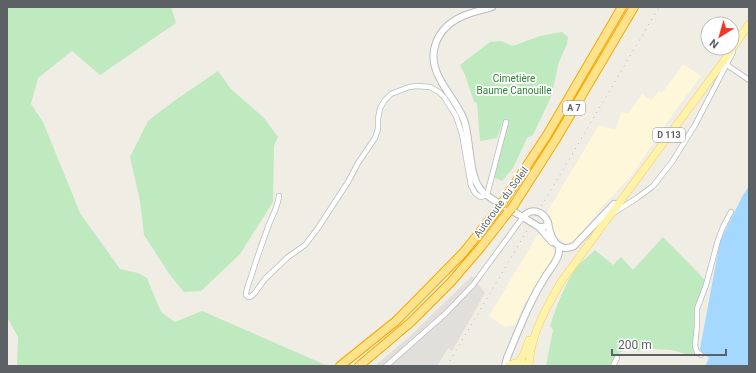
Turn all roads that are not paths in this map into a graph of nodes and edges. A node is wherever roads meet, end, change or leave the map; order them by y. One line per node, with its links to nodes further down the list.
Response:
1 (492, 7): 12 (main road)
2 (622, 7): 25 (highway, Autoroute du Soleil / A 7)
3 (634, 7): 26 (highway, Autoroute du Soleil / A 7)
4 (749, 17): 7 (main road)
5 (749, 24): 17 (main road, D 113)
6 (749, 28): 9 (street)
7 (740, 30)
8 (722, 56): 14 (main road, D 113)
9 (727, 65): 10 (street); 17 (street)
10 (749, 80)
11 (506, 122): 12 (street)
12 (487, 195): 13 (street); 16 (main road)
13 (279, 196)
14 (614, 204): 20 (main road); 24 (main road, D 113)
15 (731, 212): 22 (street)
16 (523, 217): 18 (main road); 19 (main road); 27 (street)
17 (606, 221): 28 (main road, D 113)
18 (548, 222): 19 (main road); 20 (main road)
19 (539, 227): 21 (main road)
20 (559, 246): 21 (main road)
21 (557, 258): 24 (main road)
22 (701, 355)
23 (617, 358): 29 (street)
24 (510, 363): 28 (main road)
25 (340, 366)
26 (359, 366)
27 (386, 366)
28 (528, 366)
29 (613, 366)

